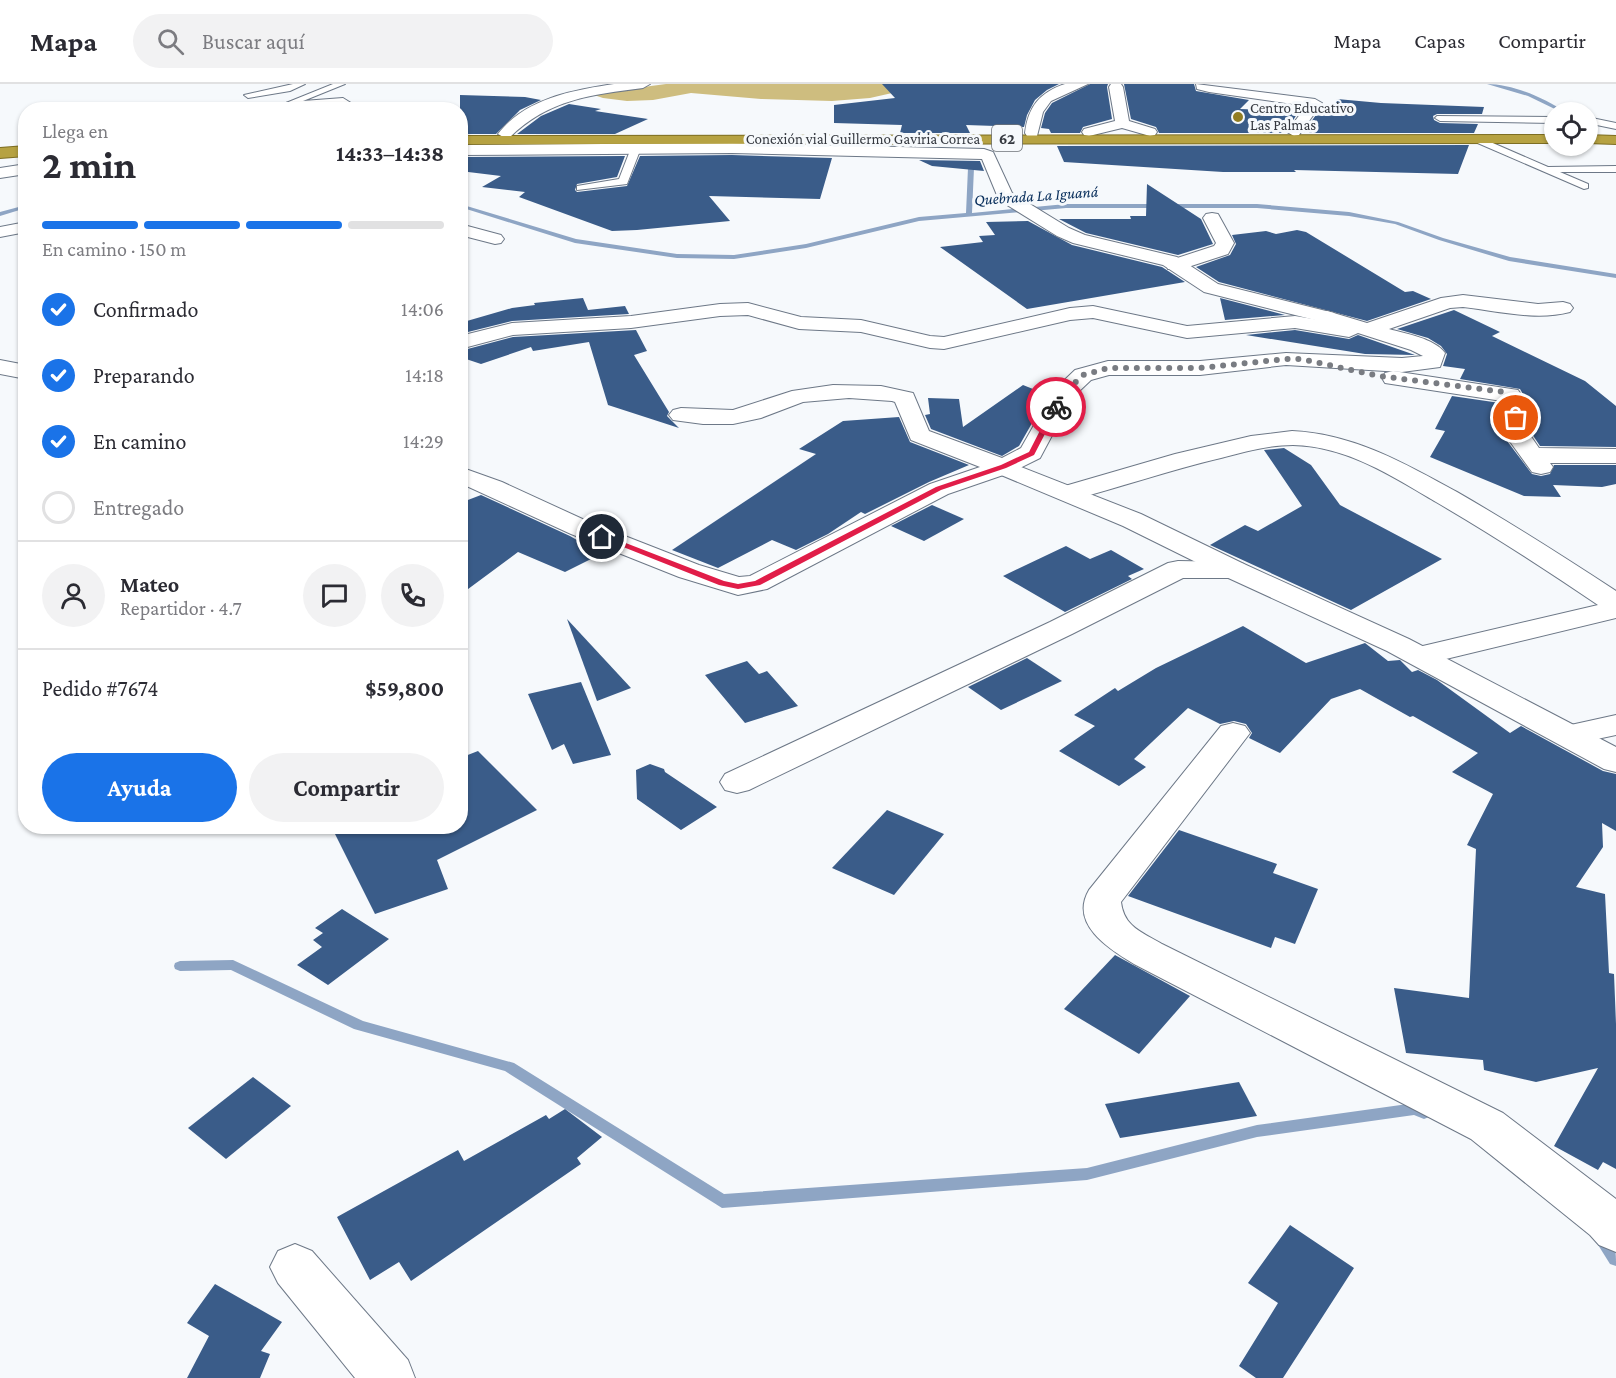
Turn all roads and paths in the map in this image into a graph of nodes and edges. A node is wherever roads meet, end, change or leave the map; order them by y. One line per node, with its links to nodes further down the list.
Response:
1 (300, 84): 7 (lane)
2 (341, 84): 8 (lane)
3 (643, 84): 24 (street)
4 (1081, 84): 21 (street)
5 (1203, 84): 18 (street)
6 (1116, 87): 14 (street)
7 (248, 95)
8 (293, 102)
9 (328, 102): 10 (lane)
10 (345, 102)
11 (1440, 118): 12 (lane)
12 (1544, 120)
13 (1598, 122): 15 (lane)
14 (1122, 124): 16 (street); 17 (street)
15 (1616, 126)
16 (1089, 132): 17 (highway, Conexión vial Guillermo Gaviria Correa / 62); 21 (highway, Conexión vial Guillermo Gaviria Correa / 62)
17 (1150, 132): 18 (highway, Conexión vial Guillermo Gaviria Correa / 62)
18 (1294, 132): 19 (highway, Conexión vial Guillermo Gaviria Correa / 62)
19 (1544, 132)
20 (1598, 132): 22 (highway)
21 (1032, 133): 24 (highway, Conexión vial Guillermo Gaviria Correa / 62)
22 (1616, 133)
23 (468, 134): 24 (highway, Conexión vial Guillermo Gaviria Correa / 62)
24 (505, 134)
25 (1476, 139): 26 (highway, Conexión vial Guillermo Gaviria Correa / 62); 28 (highway, Conexión vial Guillermo Gaviria Correa / 62); 36 (lane)
26 (1544, 139)
27 (1598, 139): 29 (highway)
28 (468, 140)
29 (1616, 140)
30 (636, 148): 31 (street); 41 (lane); 47 (street)
31 (468, 150)
32 (18, 152): 33 (highway)
33 (0, 153)
34 (18, 158): 35 (highway)
35 (0, 159)
36 (1545, 169): 37 (lane); 40 (lane)
37 (1616, 169)
38 (18, 170): 39 (street)
39 (0, 173)
40 (1584, 186)
41 (581, 188)
42 (1212, 218): 47 (street)
43 (18, 229): 45 (street)
44 (468, 231): 46 (street)
45 (0, 232)
46 (495, 239)
47 (1175, 265): 49 (street)
48 (1563, 308): 49 (street)
49 (1369, 329): 51 (street)
50 (468, 341): 51 (street)
51 (1403, 341): 52 (street)
52 (1301, 359): 56 (street); 57 (street)
53 (0, 367): 54 (street)
54 (18, 370)
55 (681, 415): 57 (street)
56 (1616, 456)
57 (1003, 467): 58 (street); 59 (street)
58 (468, 477)
59 (1067, 493): 60 (street); 61 (street)
60 (1234, 570): 63 (street); 68 (street)
61 (1616, 604)
62 (1616, 609): 63 (street)
63 (1421, 656): 66 (street)
64 (1616, 725): 66 (street)
65 (1233, 733): 69 (street)
66 (1569, 735): 67 (street)
67 (1616, 761)
68 (736, 782)
69 (1616, 1230)
70 (296, 1267): 71 (street)
71 (388, 1378)

